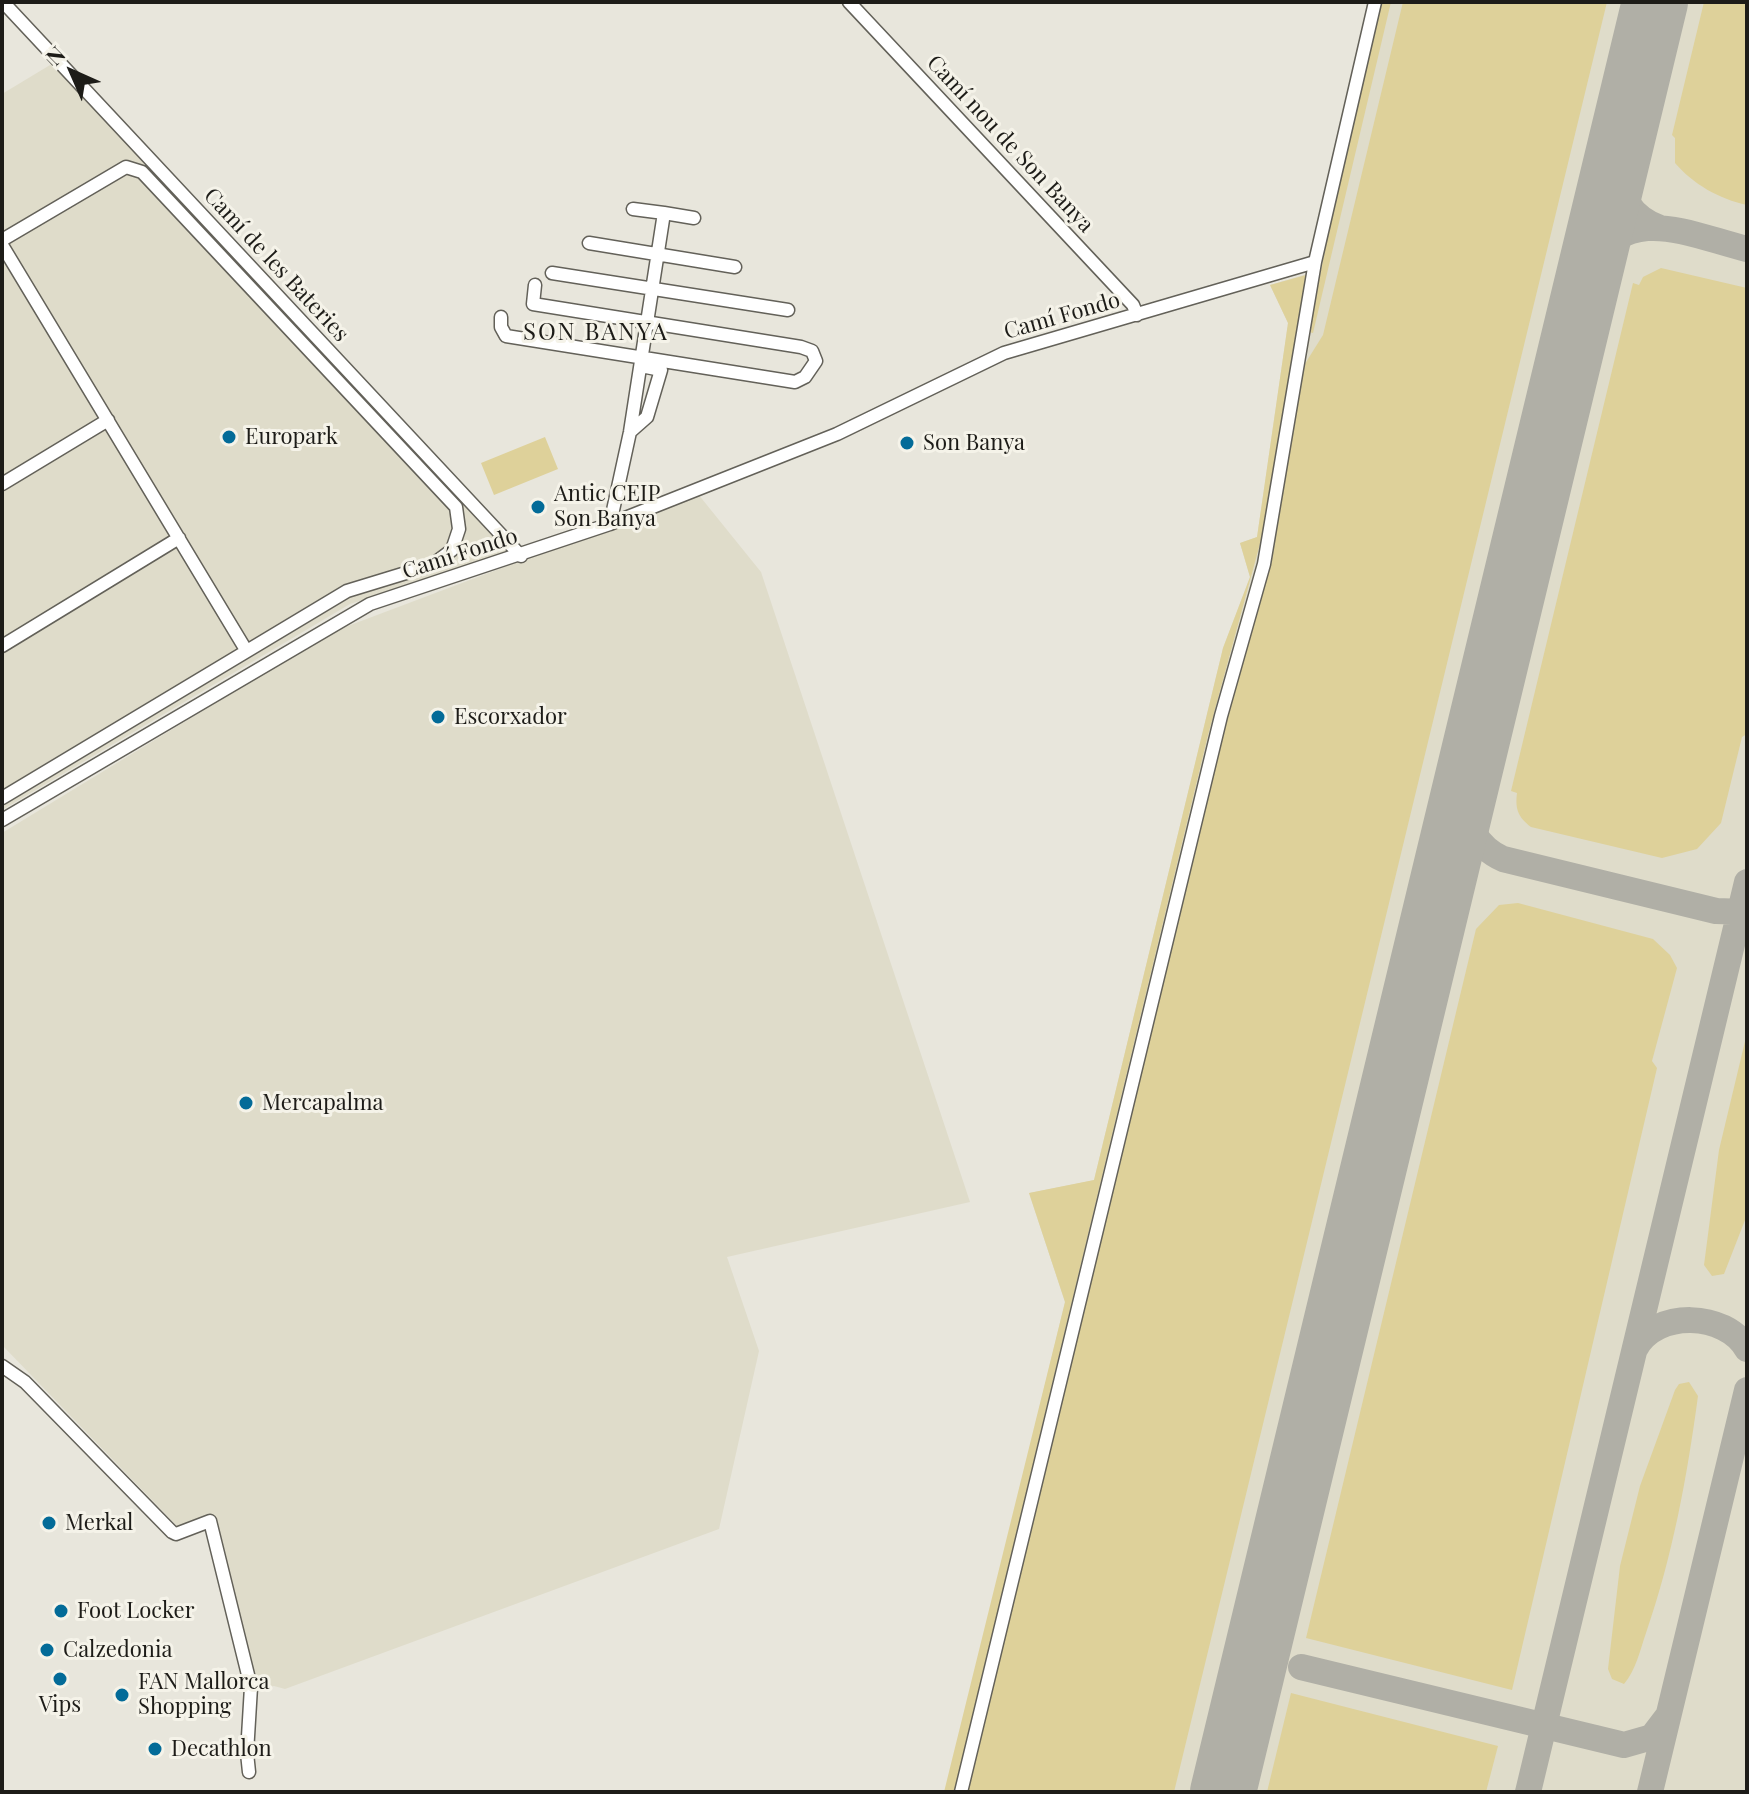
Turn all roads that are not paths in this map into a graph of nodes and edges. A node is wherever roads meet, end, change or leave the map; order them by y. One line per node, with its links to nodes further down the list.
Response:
1 (3, 2): 25 (street, Camí de les Bateries)
2 (849, 2): 16 (street, Camí nou de Son Banya)
3 (1375, 2): 10 (street)
4 (633, 209): 5 (street)
5 (664, 213): 6 (street); 9 (street)
6 (694, 218)
7 (2, 243): 20 (street); 27 (street)
8 (589, 243): 9 (street)
9 (658, 255): 11 (street); 14 (street)
10 (1315, 262): 16 (street, Camí Fondo); 32 (street)
11 (735, 267)
12 (552, 273): 14 (street)
13 (535, 285): 18 (street)
14 (652, 289): 15 (street); 18 (street)
15 (788, 310)
16 (1137, 315): 23 (street, Camí Fondo)
17 (501, 317): 19 (street)
18 (647, 322): 19 (street); 19 (street)
19 (641, 361): 21 (street); 21 (street)
20 (108, 420): 22 (street); 24 (street)
21 (630, 432): 23 (street)
22 (2, 484)
23 (610, 524): 25 (street, Camí Fondo)
24 (179, 538): 26 (street); 27 (street)
25 (521, 556): 29 (street, Camí Fondo)
26 (2, 646)
27 (246, 650): 28 (street)
28 (3, 794)
29 (2, 820)
30 (2, 1366): 31 (street)
31 (249, 1772)
32 (961, 1792)

